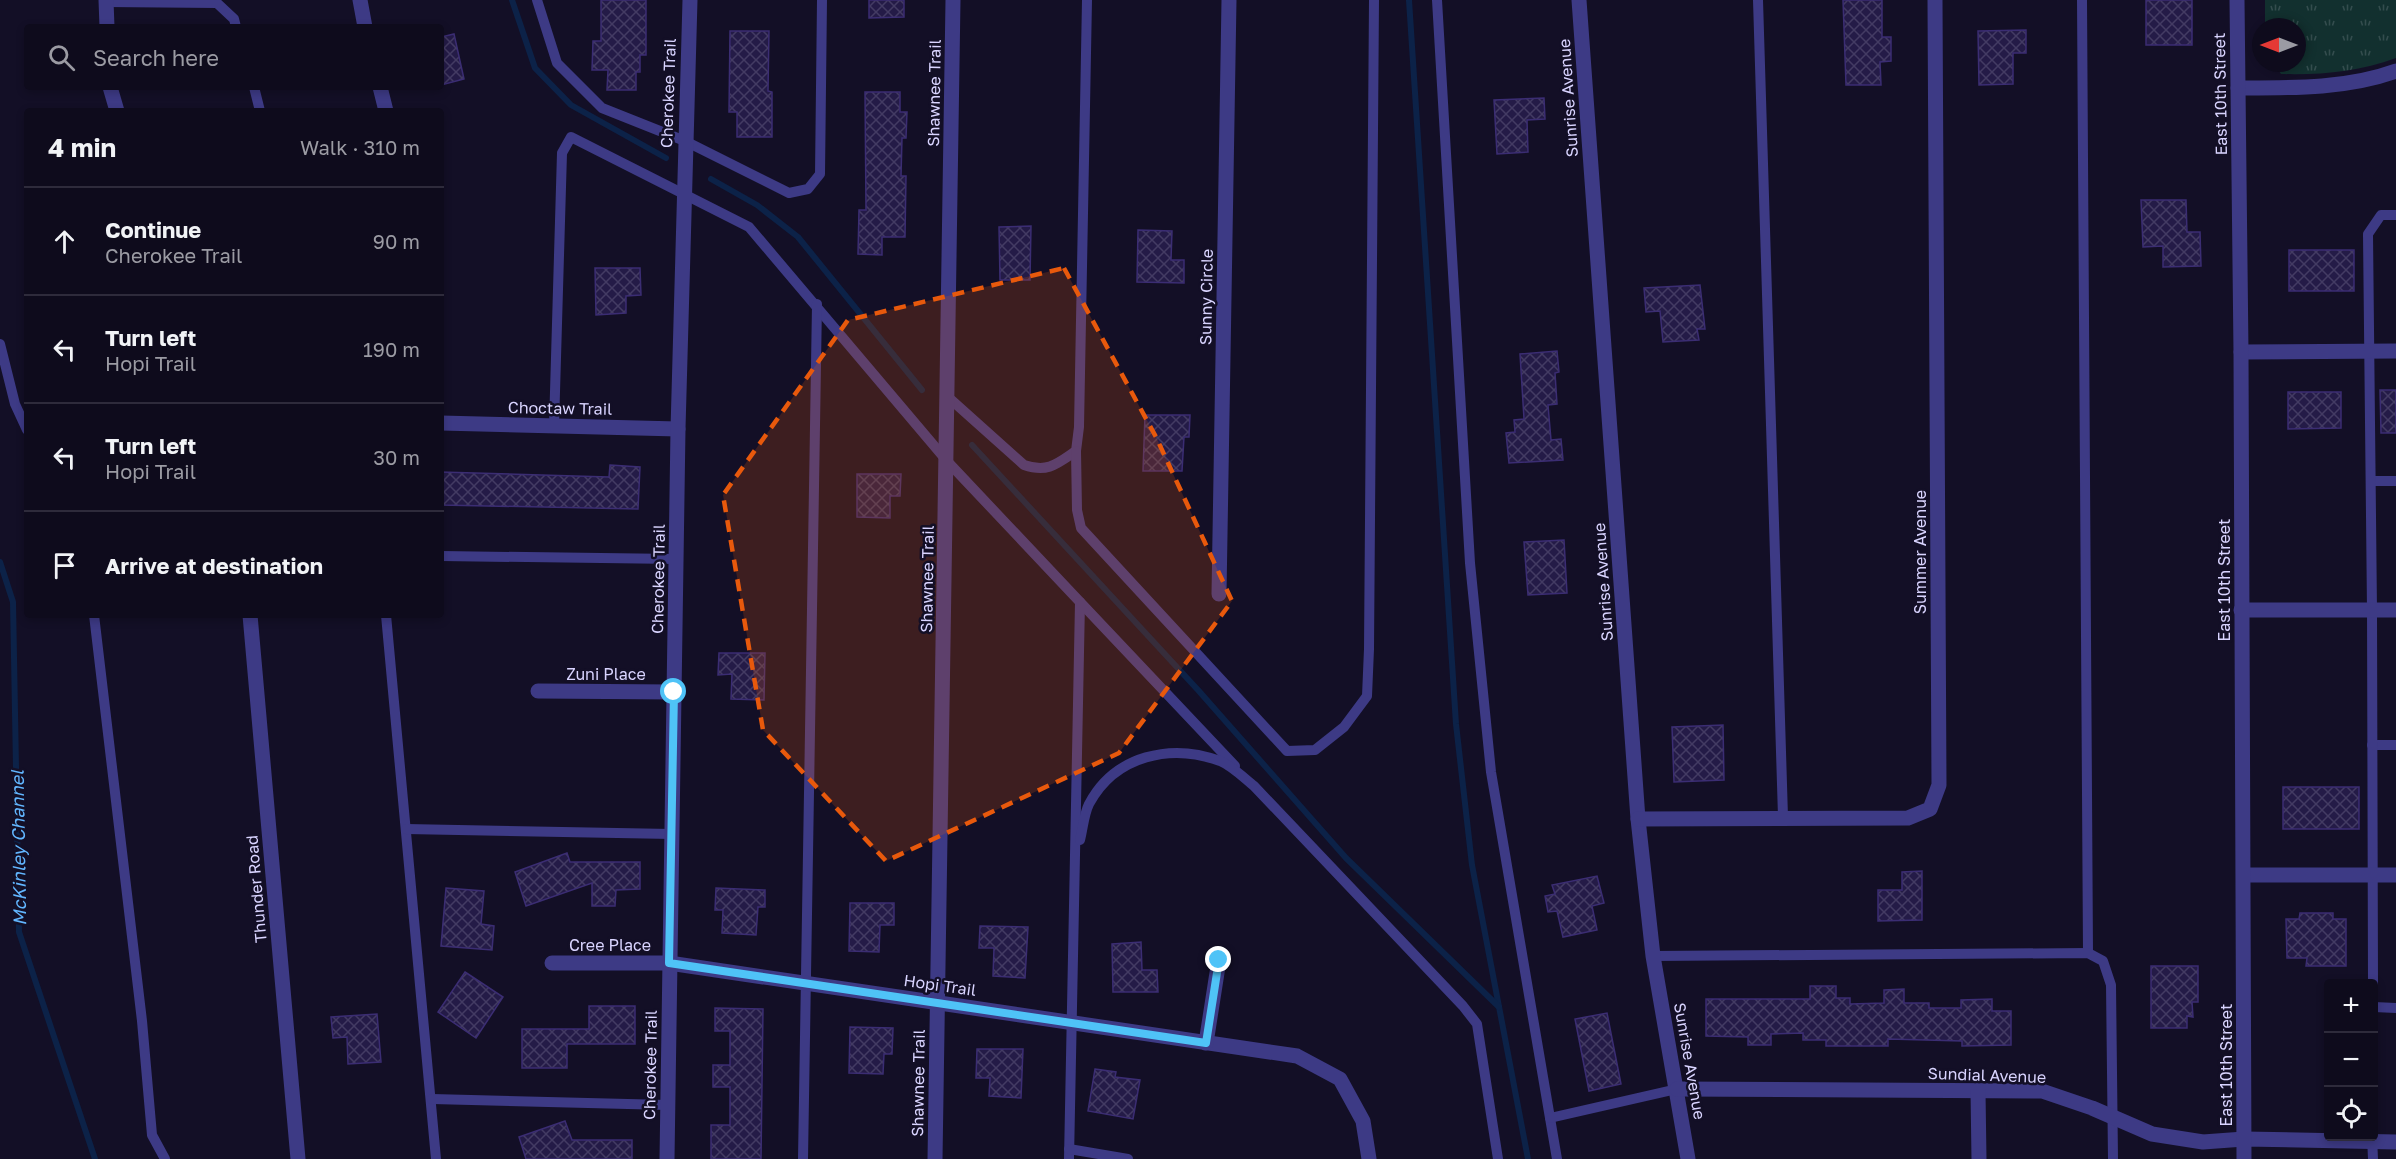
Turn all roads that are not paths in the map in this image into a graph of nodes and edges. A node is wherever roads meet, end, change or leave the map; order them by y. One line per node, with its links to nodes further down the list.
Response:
1 (360, 0): 18 (street)
2 (537, 0): 27 (lane)
3 (690, 0): 27 (street, Cherokee Trail)
4 (822, 0): 27 (lane)
5 (953, 0): 35 (street, Shawnee Trail)
6 (1087, 0): 40 (lane)
7 (1229, 0): 46 (street, Sunny Circle)
8 (1374, 0): 40 (lane)
9 (1437, 0): 84 (lane)
10 (1580, 0): 60 (street, Sunrise Avenue)
11 (1758, 0): 59 (lane)
12 (1935, 0): 59 (street, Summer Avenue)
13 (2082, 0): 67 (lane)
14 (2237, 0): 20 (street, East 10th Street)
15 (106, 1): 16 (street); 17 (lane)
16 (107, 24)
17 (236, 24)
18 (364, 24)
19 (2396, 71): 20 (street)
20 (2238, 88): 34 (street, East 10th Street)
21 (111, 90): 24 (street)
22 (255, 90): 25 (lane)
23 (381, 90): 26 (street)
24 (116, 108)
25 (259, 108)
26 (385, 108)
27 (685, 141): 28 (street, Cherokee Trail)
28 (683, 194): 30 (lane); 38 (lane); 39 (street, Cherokee Trail)
29 (2396, 215): 32 (lane)
30 (817, 304): 41 (lane); 73 (lane)
31 (0, 344): 37 (lane)
32 (2369, 351): 33 (street); 34 (street); 42 (lane)
33 (2396, 351)
34 (2241, 352): 48 (street, East 10th Street)
35 (948, 397): 40 (lane); 41 (street, Shawnee Trail)
36 (444, 423): 38 (street, Choctaw Trail)
37 (24, 424)
38 (554, 426): 39 (street, Choctaw Trail)
39 (678, 429): 45 (street, Cherokee Trail)
40 (1076, 451)
41 (946, 460): 47 (lane); 74 (street, Shawnee Trail)
42 (2371, 481): 43 (lane); 49 (lane)
43 (2396, 481)
44 (444, 556): 45 (lane)
45 (676, 559): 55 (street, Cherokee Trail)
46 (1219, 594)
47 (1080, 602): 58 (lane); 63 (lane)
48 (2241, 610): 49 (street); 64 (street, East 10th Street)
49 (2372, 610): 50 (street); 56 (lane)
50 (2396, 610)
51 (94, 618): 91 (lane)
52 (250, 618): 92 (street, Thunder Road)
53 (386, 618): 61 (lane)
54 (538, 692): 55 (street, Zuni Place)
55 (674, 692): 62 (street, Cherokee Trail)
56 (2372, 745): 57 (lane); 65 (lane)
57 (2396, 745)
58 (1254, 786): 63 (lane); 99 (lane)
59 (1783, 817): 60 (street, Summer Avenue)
60 (1638, 819): 68 (street, Sunrise Avenue)
61 (406, 829): 62 (lane); 81 (lane)
62 (672, 834): 71 (street, Cherokee Trail)
63 (1075, 857): 77 (lane)
64 (2244, 875): 65 (street); 86 (street, East 10th Street)
65 (2373, 875): 66 (street); 72 (lane)
66 (2396, 875)
67 (2088, 953): 68 (lane); 83 (lane)
68 (1653, 956): 79 (street, Sunrise Avenue)
69 (1219, 960): 78 (street)
70 (552, 963): 71 (street, Cree Place)
71 (669, 963): 73 (street, Hopi Trail); 82 (street, Cherokee Trail)
72 (2373, 979)
73 (805, 983): 74 (street, Hopi Trail); 95 (lane)
74 (938, 1003): 77 (street, Hopi Trail); 96 (street, Shawnee Trail)
75 (2378, 1007): 76 (lane)
76 (2396, 1008)
77 (1072, 1022): 78 (street, Hopi Trail); 90 (lane)
78 (1206, 1043): 98 (street, Hopi Trail)
79 (1677, 1089): 80 (street, Sundial Avenue); 84 (lane); 101 (street, Sunrise Avenue)
80 (1978, 1090): 83 (street, Sundial Avenue); 102 (street)
81 (432, 1100): 82 (lane); 93 (lane)
82 (668, 1105): 94 (street, Cherokee Trail)
83 (2113, 1117): 86 (street, Sundial Avenue); 103 (lane)
84 (1550, 1118): 100 (lane)
85 (2324, 1139): 86 (street, Sundial Avenue)
86 (2244, 1140): 104 (street, East 10th Street)
87 (2378, 1140): 89 (street, Sundial Avenue)
88 (2372, 1141): 105 (lane)
89 (2396, 1142)
90 (1069, 1154): 97 (lane)
91 (165, 1159)
92 (298, 1159)
93 (436, 1159)
94 (667, 1159)
95 (802, 1159)
96 (935, 1159)
97 (1128, 1159)
98 (1369, 1159)
99 (1498, 1159)
100 (1557, 1159)
101 (1688, 1159)
102 (1979, 1159)
103 (2113, 1159)
104 (2244, 1159)
105 (2373, 1159)

